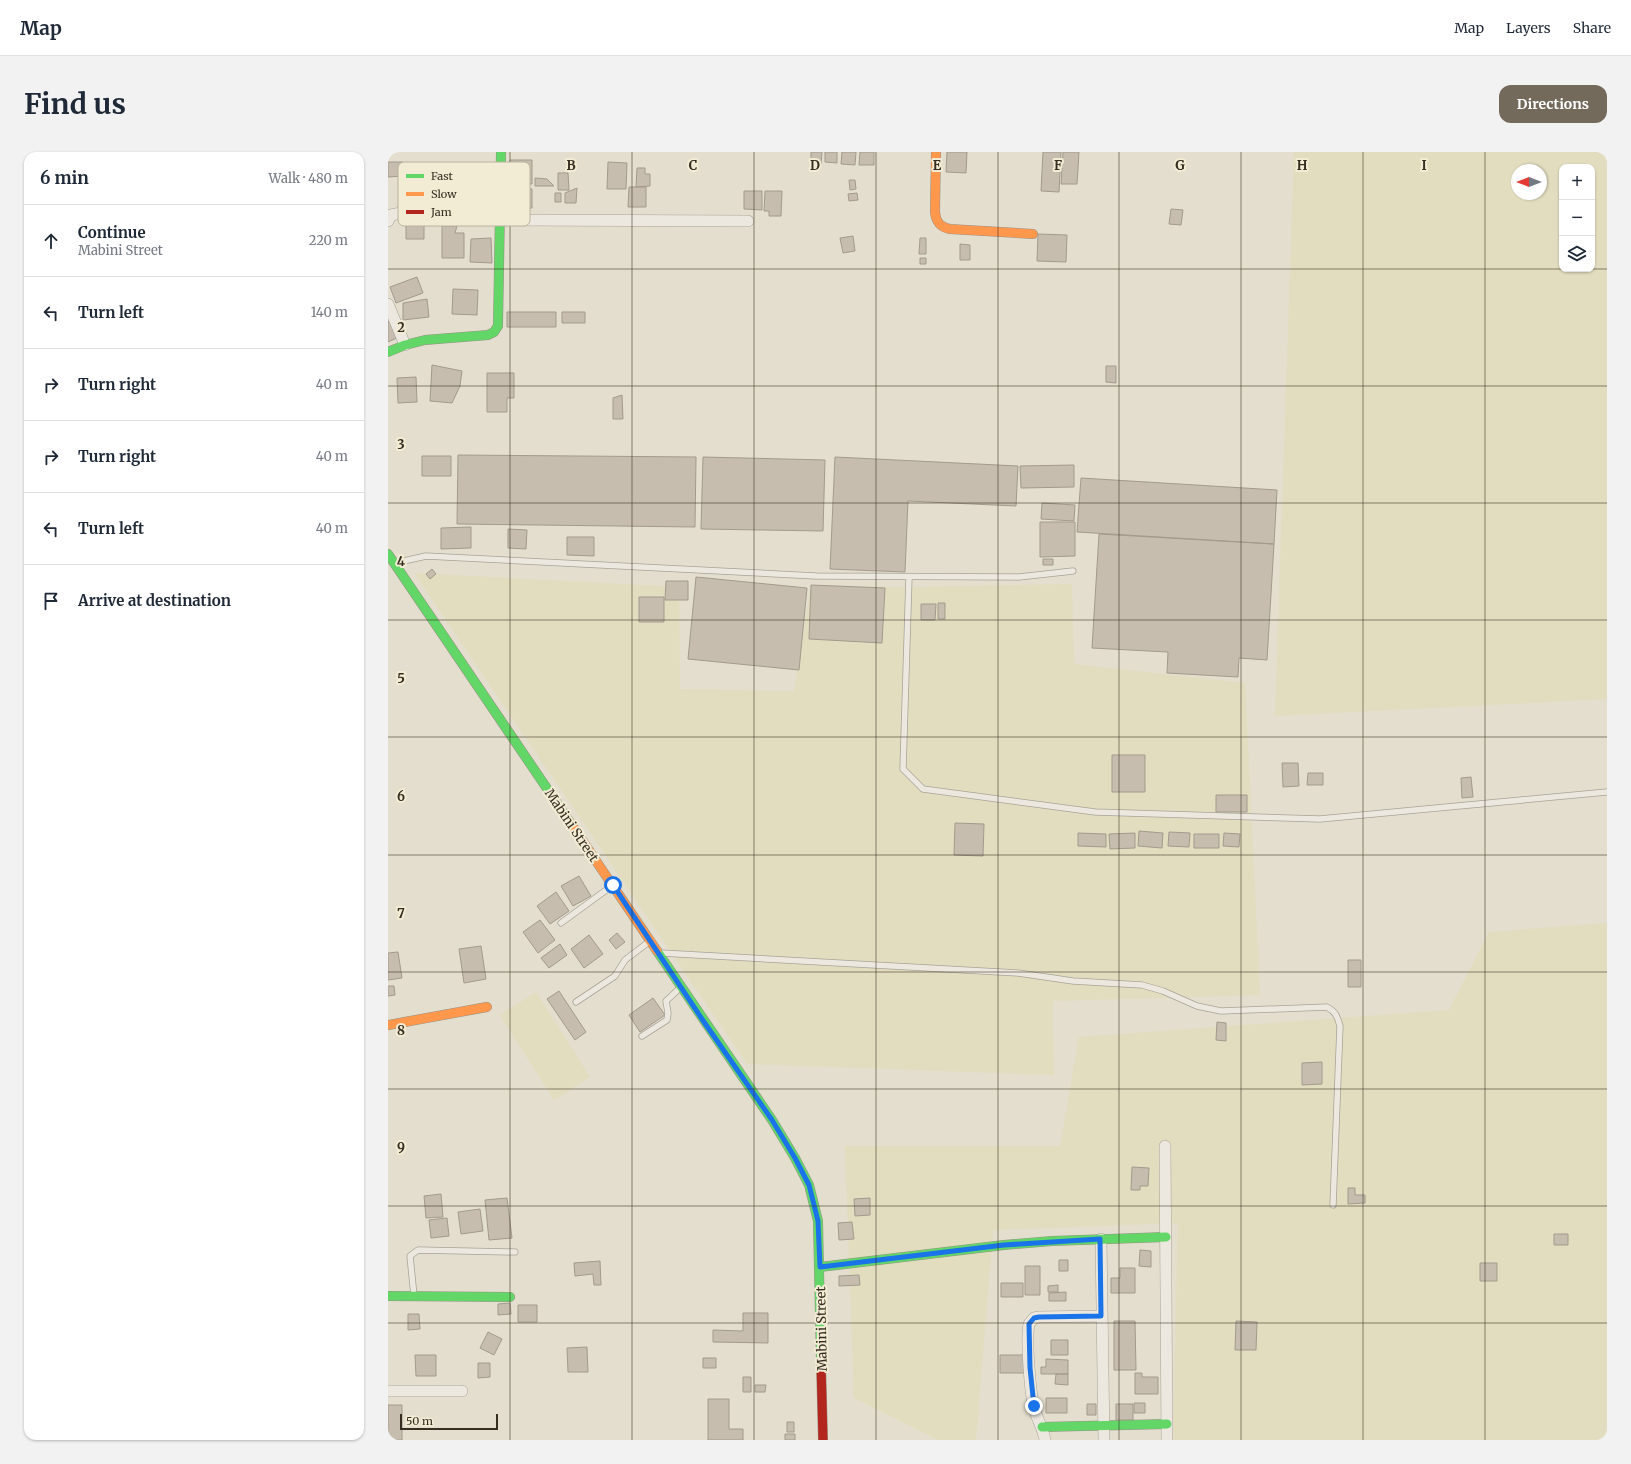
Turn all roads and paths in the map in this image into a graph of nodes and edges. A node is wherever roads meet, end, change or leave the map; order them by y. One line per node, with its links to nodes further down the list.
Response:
1 (501, 152): 3 (street)
2 (936, 152): 9 (street)
3 (501, 162)
4 (398, 213): 6 (street)
5 (530, 217): 7 (street)
6 (388, 221)
7 (748, 221)
8 (500, 226): 11 (street)
9 (1033, 234)
10 (388, 304): 11 (street)
11 (404, 345): 12 (street)
12 (388, 352)
13 (388, 554): 14 (street, Mabini Street)
14 (394, 563): 16 (lane); 18 (street, Mabini Street)
15 (1073, 571): 16 (lane)
16 (909, 577): 17 (lane)
17 (1607, 792)
18 (613, 885): 19 (lane); 20 (street, Mabini Street)
19 (561, 922)
20 (650, 941): 21 (street, Mabini Street); 23 (lane)
21 (658, 953): 22 (street, Mabini Street); 28 (lane)
22 (681, 987): 26 (lane); 32 (street, Mabini Street)
23 (576, 1002)
24 (487, 1007): 25 (street)
25 (388, 1025)
26 (642, 1036)
27 (1165, 1146): 29 (street)
28 (1333, 1205)
29 (1166, 1236): 30 (street); 39 (street)
30 (1100, 1239): 32 (street); 36 (street)
31 (515, 1252): 34 (lane)
32 (820, 1267): 42 (street, Mabini Street)
33 (388, 1296): 34 (street)
34 (414, 1296): 35 (street)
35 (510, 1297)
36 (1101, 1316): 40 (street); 41 (street)
37 (388, 1391): 38 (street)
38 (462, 1391)
39 (1166, 1424): 40 (street); 45 (street)
40 (1104, 1426): 41 (street); 44 (street)
41 (1042, 1427): 43 (street)
42 (823, 1440)
43 (1045, 1440)
44 (1104, 1440)
45 (1167, 1440)

